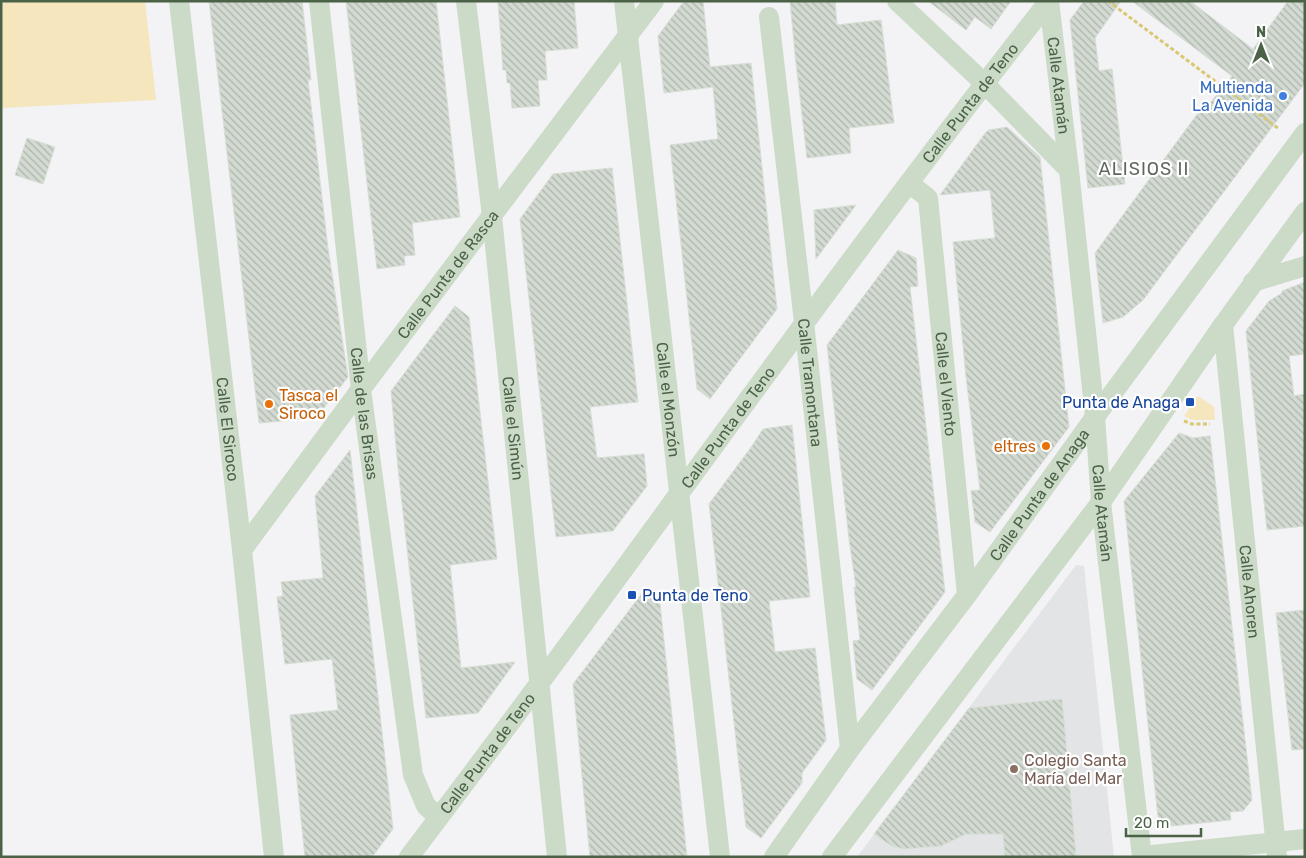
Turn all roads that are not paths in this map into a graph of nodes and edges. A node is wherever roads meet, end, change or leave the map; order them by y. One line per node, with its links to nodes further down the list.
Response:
1 (179, 1): 24 (street, Calle El Siroco)
2 (319, 1): 20 (street, Calle de las Brisas)
3 (466, 1): 15 (street, Calle el Simún)
4 (624, 1): 9 (street, Calle el Monzón)
5 (654, 1): 9 (street, Calle Punta de Rasca)
6 (897, 1): 10 (street, Calle Atamán)
7 (1049, 1): 10 (street, Calle Punta de Teno); 12 (street, Calle Atamán)
8 (769, 17): 18 (street, Calle Tramontana)
9 (627, 37): 15 (street, Calle Punta de Rasca); 22 (street, Calle el Monzón)
10 (984, 83): 12 (street, Calle Atamán); 13 (street, Calle Punta de Teno)
11 (1301, 138): 21 (street, Calle Punta de Anaga)
12 (1069, 170): 21 (street, Calle Atamán)
13 (908, 183): 18 (street, Calle Punta de Teno); 25 (street, Calle el Viento)
14 (1305, 212): 17 (street)
15 (492, 216): 20 (street, Calle Punta de Rasca); 26 (street, Calle el Simún)
16 (1305, 266): 17 (street)
17 (1253, 282): 19 (street)
18 (804, 322): 22 (street, Calle Punta de Teno); 27 (street, Calle Tramontana)
19 (1223, 325): 23 (street); 30 (street, Calle Ahoren)
20 (361, 389): 24 (street, Calle Punta de Rasca); 28 (street, Calle de las Brisas)
21 (1095, 417): 23 (street, Calle Atamán); 25 (street, Calle Punta de Anaga)
22 (678, 495): 26 (street, Calle Punta de Teno); 35 (street, Calle el Monzón)
23 (1101, 502): 31 (street, Calle Atamán); 37 (street)
24 (242, 550): 32 (street, Calle El Siroco)
25 (967, 595): 27 (street, Calle Punta de Anaga)
26 (540, 682): 28 (street, Calle Punta de Teno); 34 (street, Calle el Simún)
27 (850, 749): 36 (street, Calle Punta de Anaga)
28 (439, 817): 33 (street, Calle Punta de Teno)
29 (1305, 839): 30 (street)
30 (1276, 849): 31 (street)
31 (1142, 856)
32 (274, 857)
33 (409, 857)
34 (557, 857)
35 (720, 857)
36 (774, 857)
37 (832, 857)

